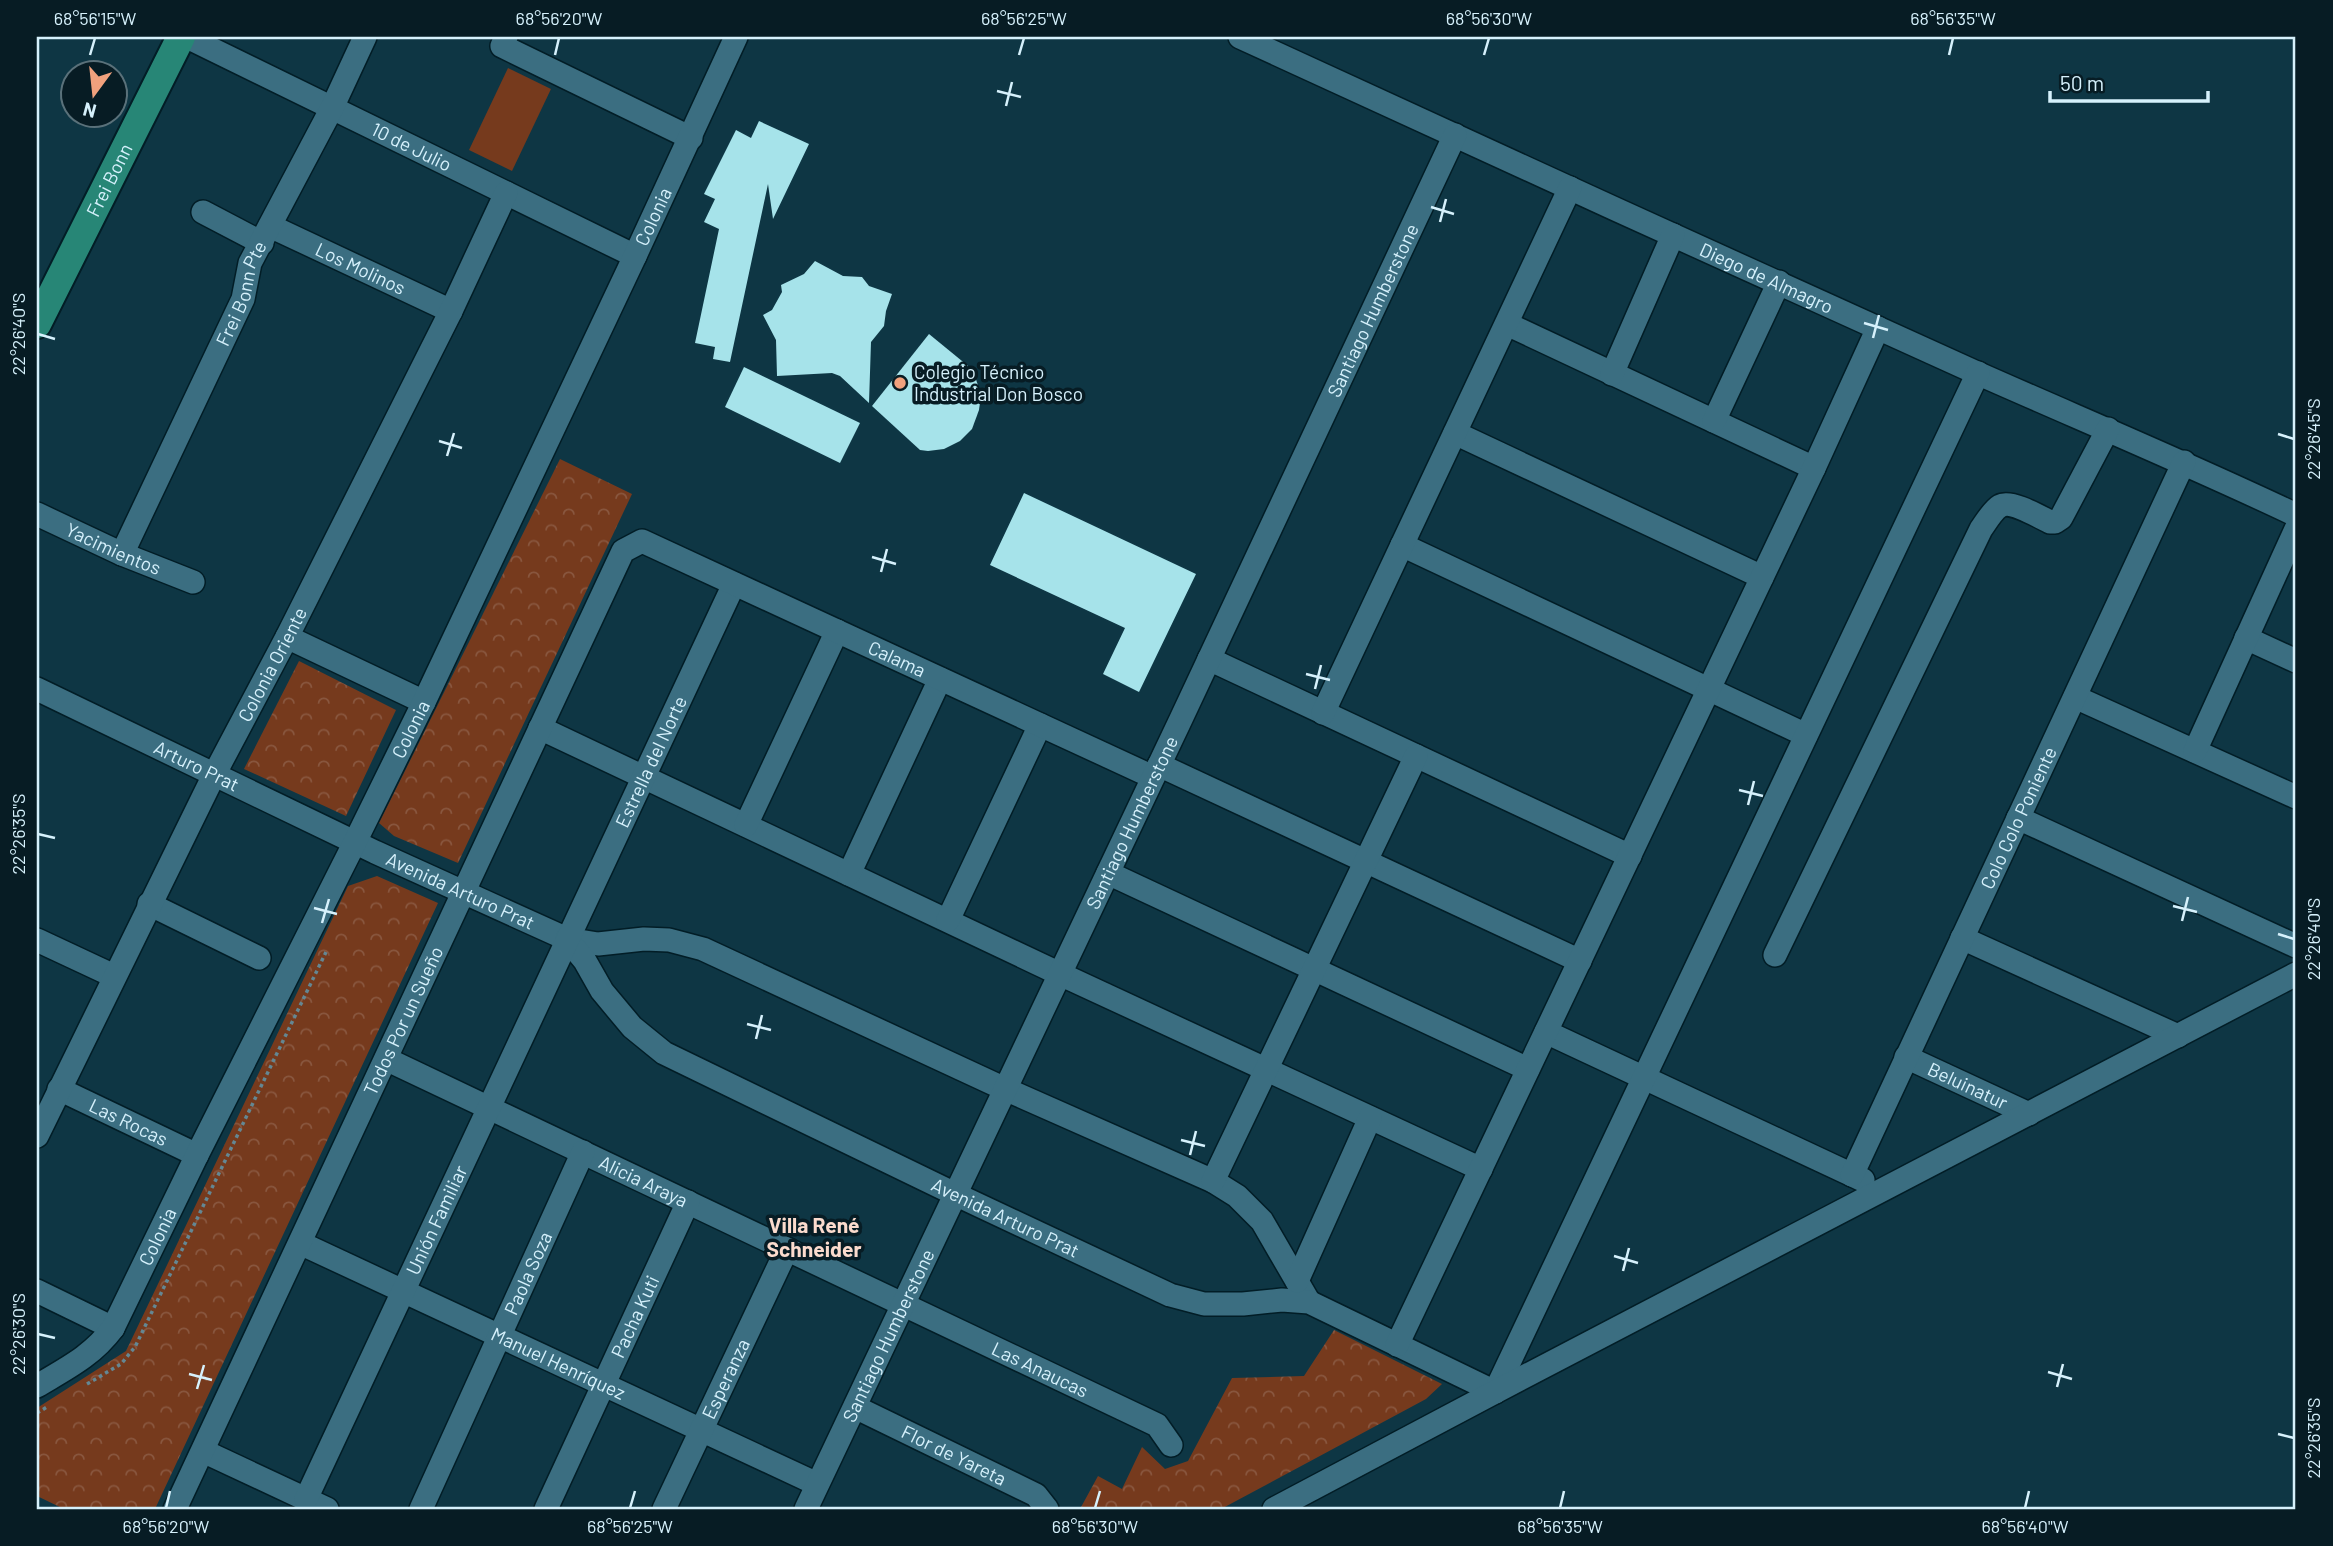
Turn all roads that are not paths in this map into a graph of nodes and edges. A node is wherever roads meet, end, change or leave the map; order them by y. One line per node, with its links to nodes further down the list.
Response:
1 (181, 37): 18 (main road, Frei Bonn)
2 (187, 37): 7 (street, 10 de Julio)
3 (365, 37): 7 (street, Frei Bonn Pte)
4 (736, 37): 9 (street, Colonia)
5 (1240, 37): 8 (street, Diego de Almagro)
6 (504, 41): 9 (street)
7 (331, 108): 11 (street, 10 de Julio); 13 (street, Frei Bonn Pte)
8 (1455, 135): 10 (street, Diego de Almagro); 40 (street, Santiago Humberstone)
9 (691, 138): 15 (street, Colonia)
10 (1570, 188): 14 (street, Diego de Almagro); 19 (street)
11 (506, 193): 15 (street, 10 de Julio); 17 (street, Colonia Oriente)
12 (203, 212): 13 (street, Los Molinos)
13 (266, 235): 17 (street, Los Molinos); 33 (street, Frei Bonn Pte)
14 (1673, 236): 16 (street, Diego de Almagro); 22 (street)
15 (635, 256): 46 (street, Colonia)
16 (1780, 282): 20 (street, Diego de Almagro); 23 (street)
17 (451, 311): 38 (street, Colonia Oriente)
18 (37, 324)
19 (1507, 324): 22 (street); 25 (street)
20 (1878, 328): 21 (street, Diego de Almagro); 27 (street)
21 (1978, 373): 24 (street, Diego de Almagro); 50 (street)
22 (1612, 374): 23 (street)
23 (1714, 421): 27 (street)
24 (2108, 429): 26 (street, Diego de Almagro); 71 (street)
25 (1455, 433): 32 (street); 34 (street)
26 (2184, 462): 29 (street, Diego de Almagro); 45 (street, Colo Colo Poniente)
27 (1814, 468): 34 (street)
28 (37, 514): 33 (street, Yacimientos)
29 (2296, 515)
30 (2296, 529): 39 (street)
31 (642, 541): 36 (street, Calama); 49 (street, Todos Por un Sueño)
32 (1402, 545): 44 (street); 47 (street)
33 (122, 554): 35 (street, Yacimientos)
34 (1762, 578): 44 (street)
35 (192, 582)
36 (734, 584): 37 (street, Calama); 55 (street, Estrella del Norte)
37 (837, 631): 42 (street, Calama); 58 (street)
38 (287, 637): 46 (street); 54 (street, Colonia Oriente)
39 (2246, 638): 41 (street); 51 (street)
40 (1209, 659): 47 (street); 53 (street, Santiago Humberstone)
41 (2296, 661)
42 (940, 679): 48 (street, Calama); 63 (street)
43 (37, 689): 54 (street, Arturo Prat)
44 (1709, 689): 50 (street); 60 (street)
45 (2075, 697): 51 (street); 57 (street, Colo Colo Poniente)
46 (424, 702): 59 (street, Colonia)
47 (1323, 713): 52 (street)
48 (1040, 725): 53 (street, Calama); 66 (street)
49 (540, 728): 55 (street); 64 (street, Todos Por un Sueño)
50 (1806, 735): 84 (street)
51 (2195, 751): 56 (street)
52 (1416, 756): 60 (street); 61 (street)
53 (1156, 771): 61 (street, Calama); 62 (street, Santiago Humberstone)
54 (214, 775): 59 (street, Arturo Prat); 65 (street, Colonia Oriente)
55 (644, 777): 58 (street); 68 (street, Estrella del Norte)
56 (2296, 797)
57 (2018, 818): 67 (street, Colo Colo Poniente); 70 (street)
58 (746, 825): 63 (street)
59 (355, 842): 64 (street, Avenida Arturo Prat); 92 (street, Colonia)
60 (1630, 856): 73 (street)
61 (1365, 861): 73 (street, Calama); 74 (street)
62 (1108, 873): 74 (street); 75 (street, Santiago Humberstone)
63 (849, 874): 66 (street)
64 (463, 892): 68 (street, Avenida Arturo Prat); 81 (street, Todos Por un Sueño)
65 (149, 904): 72 (street); 77 (street, Colonia Oriente)
66 (948, 920): 75 (street)
67 (1962, 938): 79 (street); 80 (street, Colo Colo Poniente)
68 (567, 939): 86 (street, Avenida Arturo Prat); 87 (street, Unión Familiar); 97 (street, Avenida Arturo Prat)
69 (37, 940): 77 (street)
70 (2296, 946)
71 (1775, 955)
72 (259, 958)
73 (1580, 961): 78 (street)
74 (1314, 969): 82 (street); 83 (street)
75 (1060, 974): 83 (street); 86 (street, Santiago Humberstone)
76 (2296, 974): 79 (street)
77 (114, 976): 85 (street, Colonia Oriente)
78 (1546, 1032): 82 (street); 84 (street)
79 (2178, 1036): 88 (street)
80 (1906, 1058): 88 (street, Beluinatur); 94 (street, Colo Colo Poniente)
81 (386, 1059): 87 (street, Alicia Araya); 99 (street, Todos Por un Sueño)
82 (1528, 1069): 93 (street)
83 (1266, 1070): 89 (street); 95 (street)
84 (1643, 1078): 94 (street); 111 (street)
85 (59, 1089): 90 (street, Colonia Oriente); 92 (street, Las Rocas)
86 (1005, 1089): 95 (street, Avenida Arturo Prat); 97 (street, Santiago Humberstone)
87 (489, 1108): 91 (street, Alicia Araya); 103 (street, Unión Familiar)
88 (2029, 1114): 96 (street)
89 (1370, 1118): 93 (street); 101 (street)
90 (37, 1136)
91 (583, 1153): 98 (street, Alicia Araya); 107 (street, Paola Soza)
92 (197, 1155): 106 (street, Colonia)
93 (1481, 1169): 108 (street)
94 (1852, 1175): 96 (street)
95 (1213, 1181): 101 (street, Avenida Arturo Prat)
96 (1883, 1190): 111 (street)
97 (955, 1194): 104 (street, Avenida Arturo Prat); 105 (street, Santiago Humberstone)
98 (688, 1202): 100 (street, Alicia Araya); 109 (street, Pacha Kuti)
99 (300, 1242): 103 (street, Manuel Henríquez); 115 (street, Todos Por un Sueño)
100 (787, 1249): 105 (street, Alicia Araya); 113 (street, Esperanza)
101 (1297, 1281): 104 (street, Avenida Arturo Prat)
102 (37, 1291): 106 (street)
103 (404, 1291): 107 (street, Manuel Henríquez); 117 (street, Unión Familiar)
104 (1309, 1301): 108 (street, Avenida Arturo Prat)
105 (903, 1304): 112 (street, Santiago Humberstone); 114 (street, Las Anaucas)
106 (113, 1328): 110 (street, Colonia)
107 (500, 1336): 109 (street, Manuel Henríquez); 120 (street, Paola Soza)
108 (1397, 1345): 111 (street, Avenida Arturo Prat)
109 (604, 1384): 113 (street, Manuel Henríquez); 121 (street, Pacha Kuti)
110 (37, 1386)
111 (1495, 1392): 125 (street)
112 (855, 1407): 116 (street, Santiago Humberstone); 124 (street, Flor de Yareta)
113 (701, 1430): 116 (street, Manuel Henríquez); 122 (street, Esperanza)
114 (1171, 1445)
115 (203, 1451): 117 (street); 118 (street, Todos Por un Sueño)
116 (817, 1484): 123 (street, Santiago Humberstone)
117 (306, 1499): 119 (street)
118 (176, 1509)
119 (327, 1509)
120 (421, 1509)
121 (546, 1509)
122 (664, 1509)
123 (806, 1509)
124 (1047, 1509)
125 (1274, 1509)

